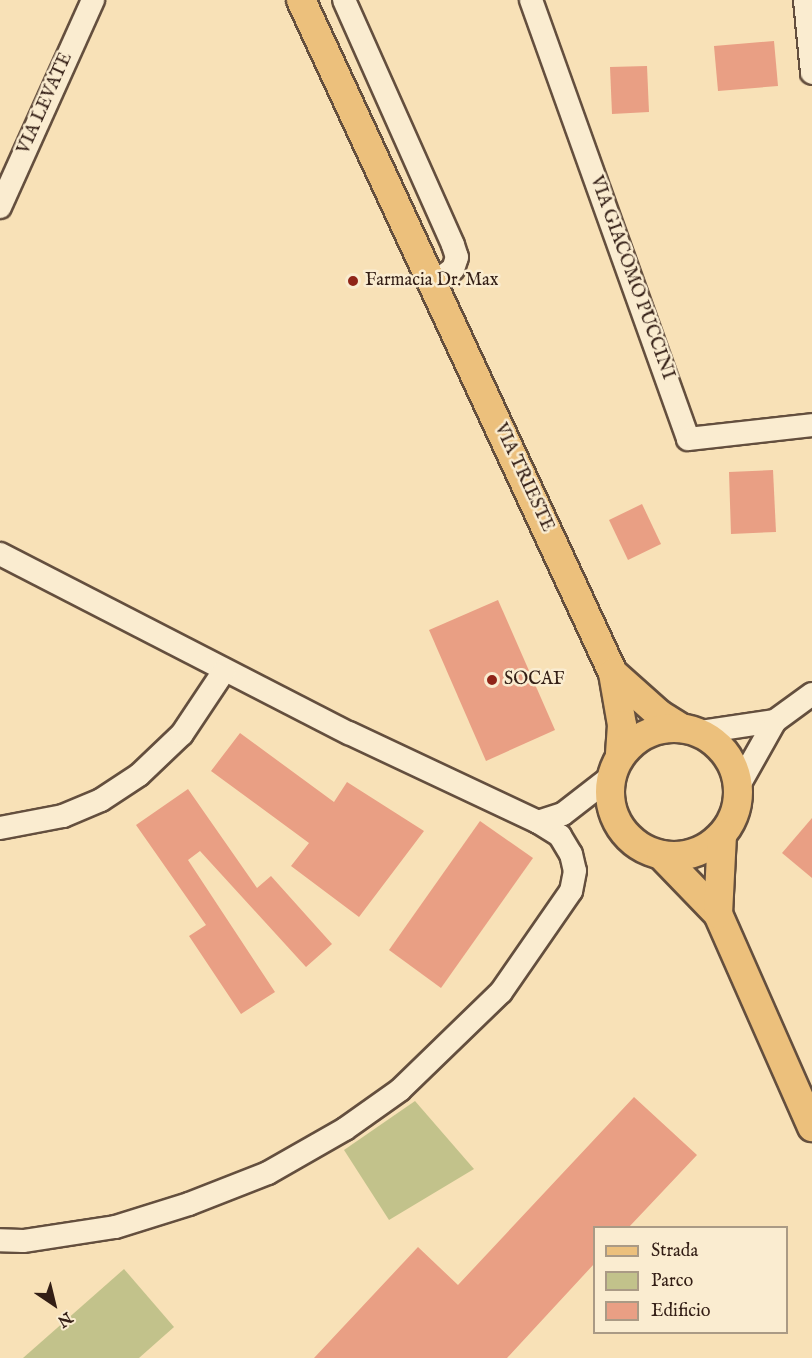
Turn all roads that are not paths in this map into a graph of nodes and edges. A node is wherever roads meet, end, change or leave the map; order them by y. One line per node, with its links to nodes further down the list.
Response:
1 (93, 0): 7 (street, VIA LEVATE)
2 (301, 0): 8 (main road, VIA TRIESTE)
3 (344, 0): 8 (street)
4 (531, 0): 9 (street, VIA GIACOMO PUCCINI)
5 (805, 0): 6 (street)
6 (812, 73)
7 (0, 207)
8 (432, 284): 12 (main road, VIA TRIESTE)
9 (812, 425)
10 (0, 554): 11 (street)
11 (224, 671): 18 (street); 19 (street)
12 (613, 673): 15 (main road); 16 (main road)
13 (808, 700): 14 (street)
14 (775, 721): 15 (street); 17 (street)
15 (691, 730): 16 (main road); 17 (main road)
16 (616, 766): 18 (street); 21 (main road)
17 (739, 785): 20 (main road)
18 (538, 822): 24 (street)
19 (0, 828)
20 (722, 835): 21 (main road); 22 (main road)
21 (661, 855): 22 (main road)
22 (718, 914): 23 (main road)
23 (812, 1127)
24 (0, 1240)

